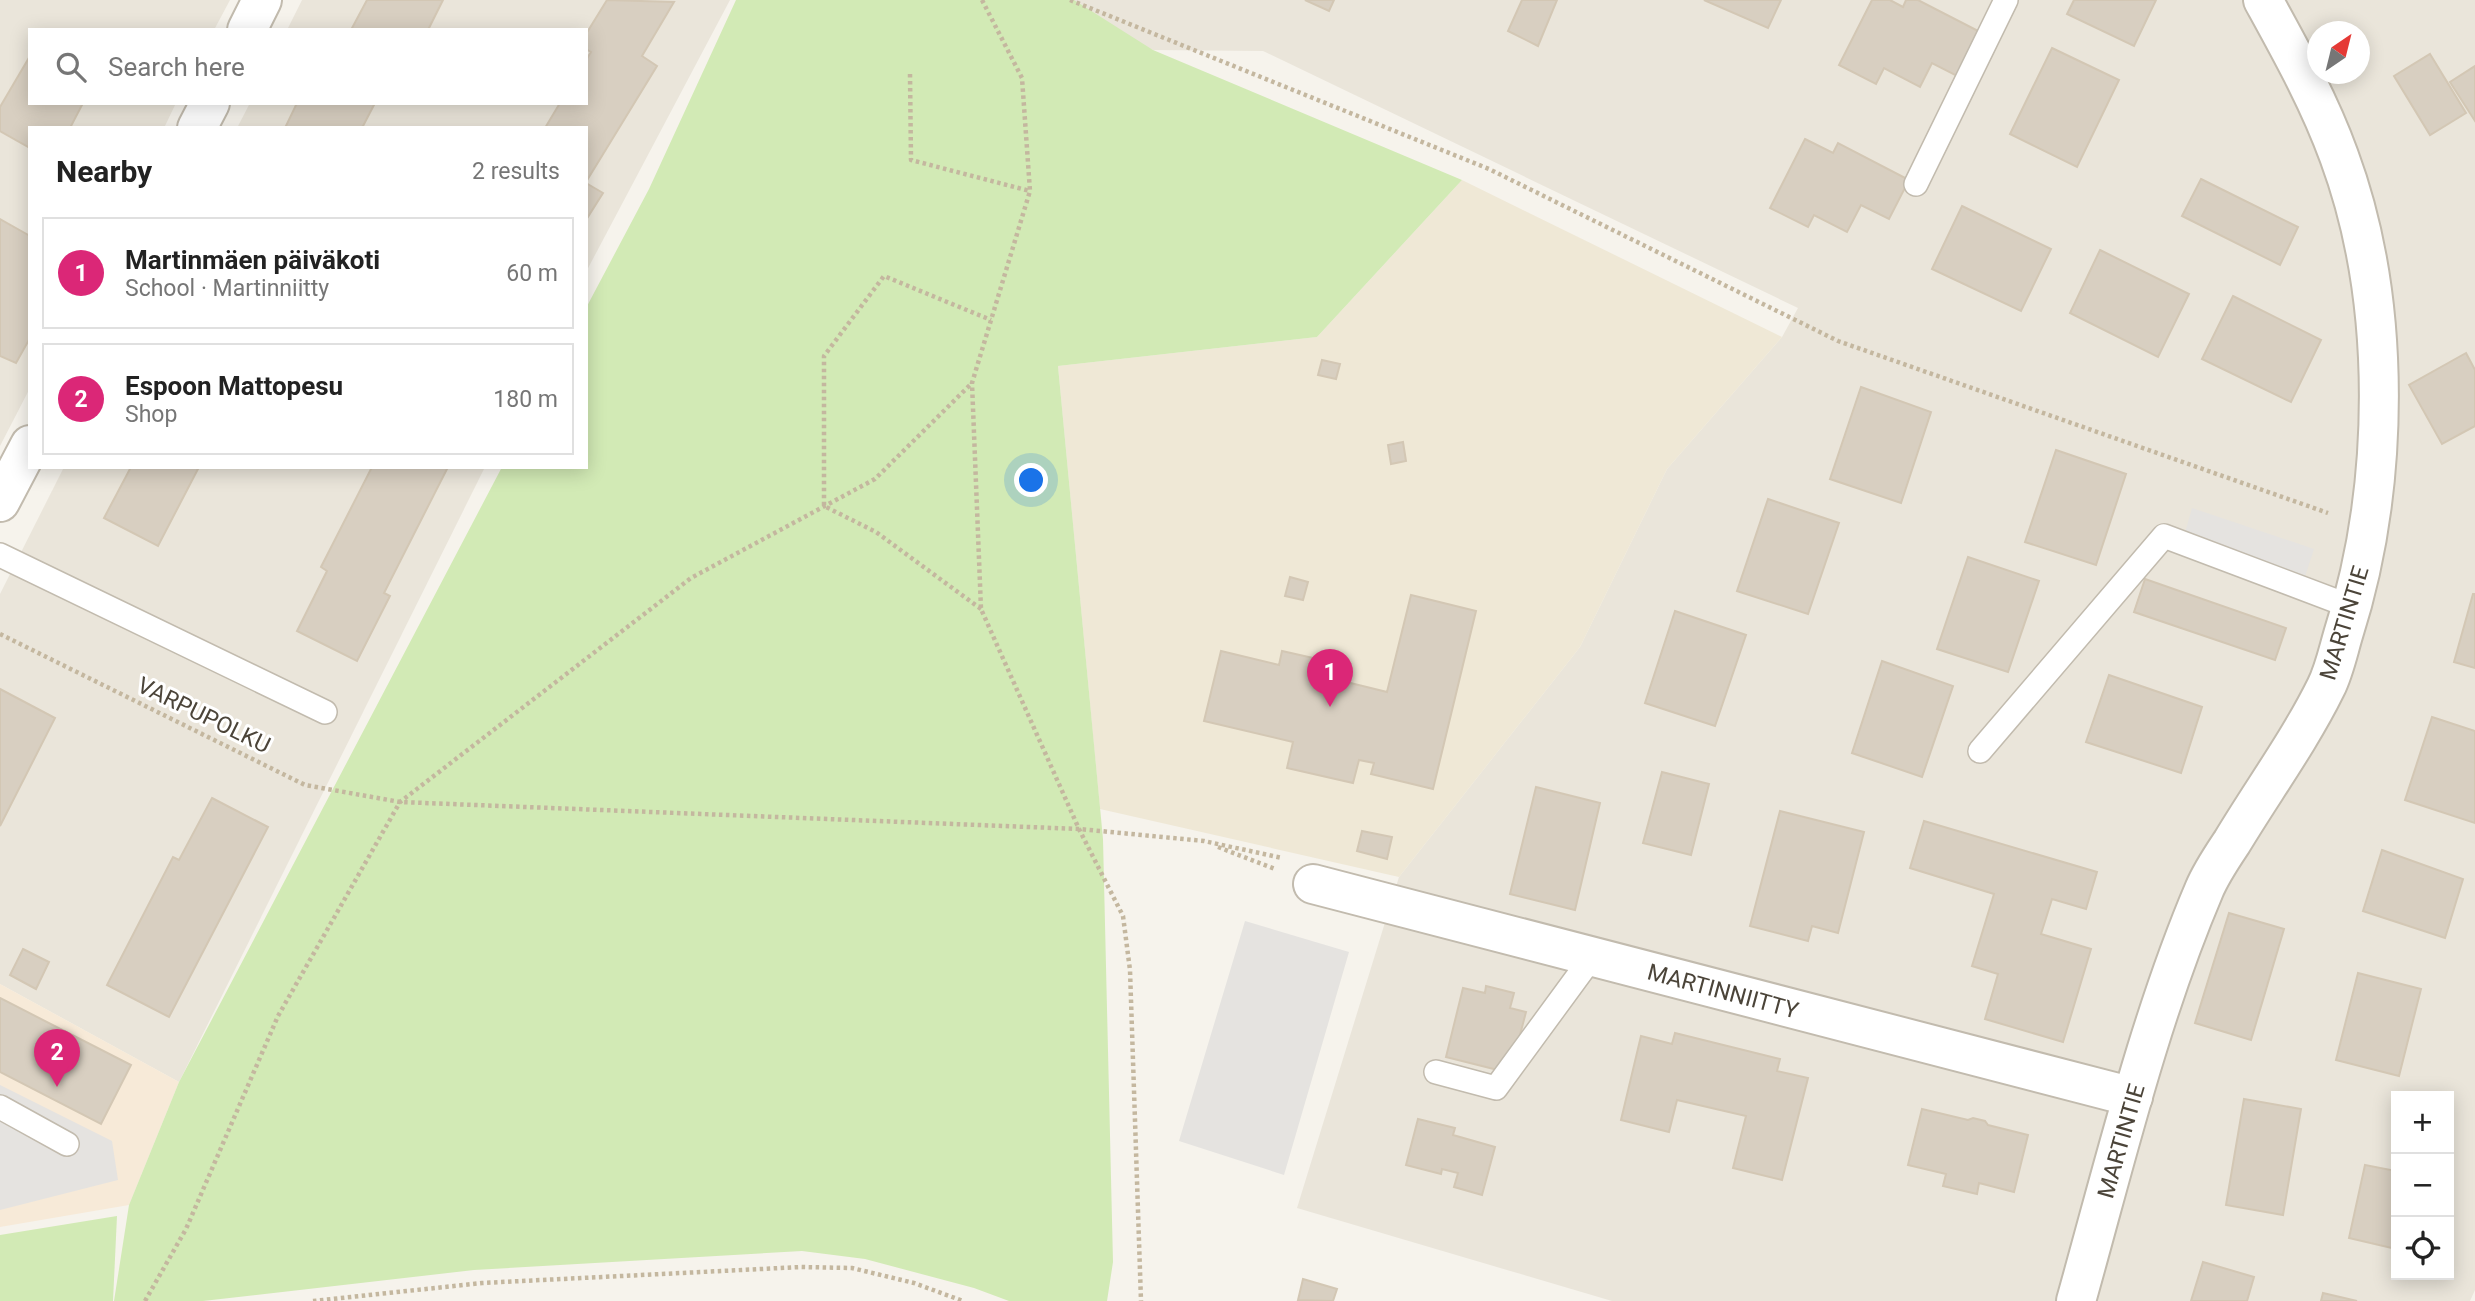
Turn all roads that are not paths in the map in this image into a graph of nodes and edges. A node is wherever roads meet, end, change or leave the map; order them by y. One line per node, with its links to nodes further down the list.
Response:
1 (262, 0): 4 (street)
2 (2006, 0): 7 (lane)
3 (2263, 0): 11 (street, MARTINTIE)
4 (248, 28)
5 (209, 105): 6 (street)
6 (198, 126)
7 (1916, 184)
8 (28, 450): 9 (street)
9 (0, 502)
10 (0, 555): 12 (lane)
11 (2352, 607): 13 (lane); 17 (street, MARTINTIE)
12 (325, 712)
13 (1980, 751)
14 (1313, 884): 15 (street, MARTINNIITTY)
15 (1592, 957): 16 (lane); 17 (street, MARTINNIITTY)
16 (1436, 1072)
17 (2133, 1097): 20 (street, MARTINTIE)
18 (0, 1107): 19 (lane)
19 (67, 1144)
20 (2076, 1301)

